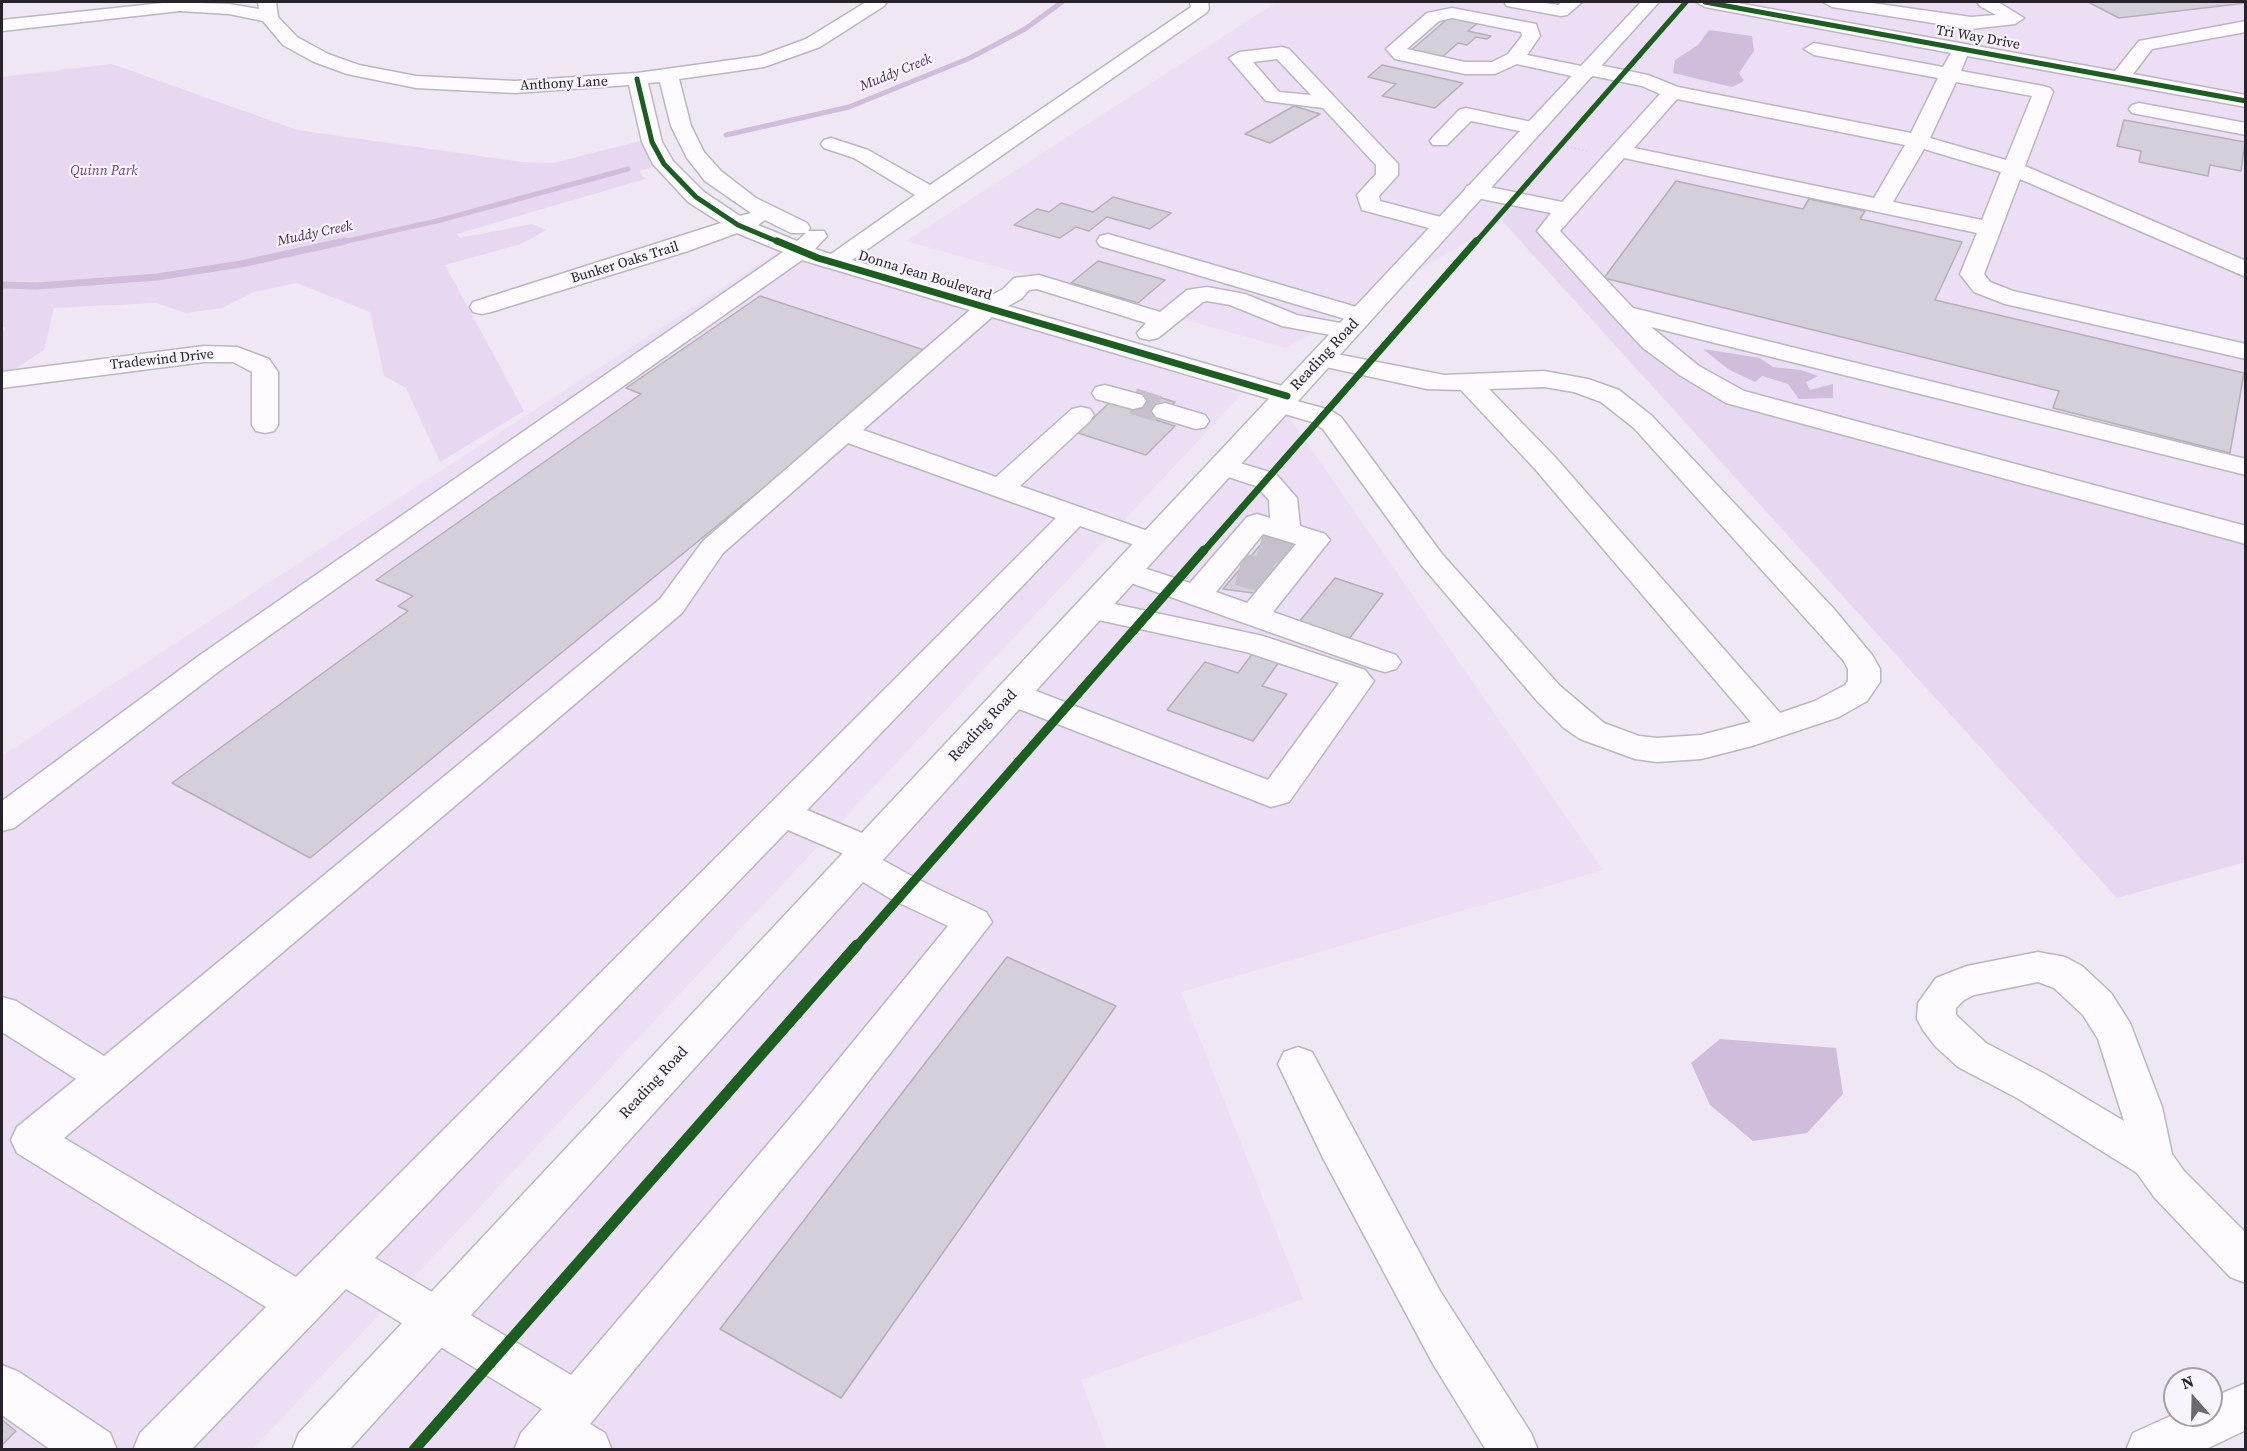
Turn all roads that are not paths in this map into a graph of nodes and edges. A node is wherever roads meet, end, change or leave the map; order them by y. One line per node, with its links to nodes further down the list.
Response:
1 (189, 2): 12 (street)
2 (878, 2): 21 (street, Anthony Lane)
3 (1199, 2): 39 (street)
4 (1513, 2): 5 (street)
5 (1573, 2)
6 (1650, 2): 20 (street, Reading Road)
7 (1705, 2): 17 (street, Tri Way Drive)
8 (1832, 2): 11 (street)
9 (1941, 2): 11 (street)
10 (1986, 2): 14 (street)
11 (1873, 5): 14 (street)
12 (158, 7): 13 (street); 15 (street)
13 (268, 9): 24 (street, Anthony Lane)
14 (1971, 23): 17 (street)
15 (2, 26)
16 (2246, 26): 23 (street)
17 (1961, 48): 22 (street); 23 (street, Tri Way Drive)
18 (1814, 49): 22 (street)
19 (1515, 58): 19 (street); 20 (street)
20 (1587, 71): 25 (street); 33 (street, Reading Road)
21 (668, 75): 24 (street, Anthony Lane); 42 (street, Donna Jean Boulevard)
22 (1949, 75): 34 (street); 37 (street)
23 (2120, 78): 27 (street, Tri Way Drive)
24 (637, 79): 43 (street, Donna Jean Boulevard)
25 (1672, 92): 34 (street); 36 (street)
26 (1487, 94): 30 (street)
27 (2246, 101)
28 (1330, 104): 44 (street)
29 (2139, 109): 31 (street)
30 (1466, 114): 32 (street); 33 (street)
31 (2246, 129)
32 (1440, 141)
33 (1552, 141): 38 (street, Reading Road)
34 (1918, 141): 37 (street); 40 (street)
35 (831, 144): 39 (street)
36 (1619, 151): 40 (street); 41 (street)
37 (2014, 169): 45 (street); 49 (street)
38 (1475, 191): 41 (street); 44 (street, Reading Road)
39 (930, 194): 48 (street)
40 (1880, 206): 45 (street)
41 (1567, 210): 52 (street)
42 (766, 214): 43 (street, Bunker Oaks Trail); 47 (street, Donna Jean Boulevard)
43 (738, 225): 47 (street, Donna Jean Boulevard); 51 (street, Bunker Oaks Trail)
44 (1444, 225): 53 (street, Reading Road)
45 (1990, 229): 55 (street)
46 (1108, 241): 53 (street)
47 (808, 243): 48 (street, Donna Jean Boulevard); 81 (street)
48 (843, 255): 50 (street, Donna Jean Boulevard)
49 (2246, 270)
50 (999, 301): 54 (street); 58 (street, Donna Jean Boulevard); 65 (street)
51 (482, 307)
52 (1624, 313): 67 (street); 70 (street)
53 (1354, 323): 54 (street); 58 (street, Reading Road)
54 (1156, 327): 58 (street)
55 (2246, 352)
56 (2, 380): 64 (street, Tradewind Drive)
57 (1468, 382): 58 (street); 79 (street); 79 (street)
58 (1298, 384): 66 (street, Reading Road); 79 (street)
59 (1105, 393): 60 (street)
60 (1133, 401)
61 (1165, 411): 63 (street)
62 (1081, 415): 68 (street)
63 (1196, 421)
64 (265, 425)
65 (844, 434): 68 (street); 85 (street)
66 (1223, 466): 71 (street, Reading Road); 72 (street)
67 (2246, 467)
68 (1000, 489): 69 (street)
69 (1075, 515): 71 (street); 80 (street)
70 (2246, 535)
71 (1152, 542): 73 (street, Reading Road)
72 (1287, 560): 74 (street); 76 (street)
73 (1125, 572): 74 (street); 75 (street, Reading Road)
74 (1197, 595): 76 (street)
75 (1091, 609): 78 (street, Reading Road); 78 (street)
76 (1252, 617): 77 (street)
77 (1385, 662)
78 (1012, 694): 82 (street, Reading Road)
79 (1774, 727)
80 (782, 813): 82 (street); 87 (street)
81 (2, 819)
82 (863, 856): 90 (street, Reading Road); 93 (street)
83 (2, 1012): 85 (street)
84 (1298, 1064): 97 (street)
85 (106, 1078): 89 (street)
86 (2152, 1160): 86 (street); 88 (street)
87 (341, 1262): 89 (street); 90 (street)
88 (2246, 1263)
89 (300, 1304): 95 (street)
90 (437, 1318): 93 (street); 96 (street, Reading Road)
91 (2, 1388): 94 (street)
92 (2246, 1407): 98 (street)
93 (564, 1433)
94 (86, 1448)
95 (157, 1449)
96 (316, 1449)
97 (1514, 1449)
98 (2150, 1449)

